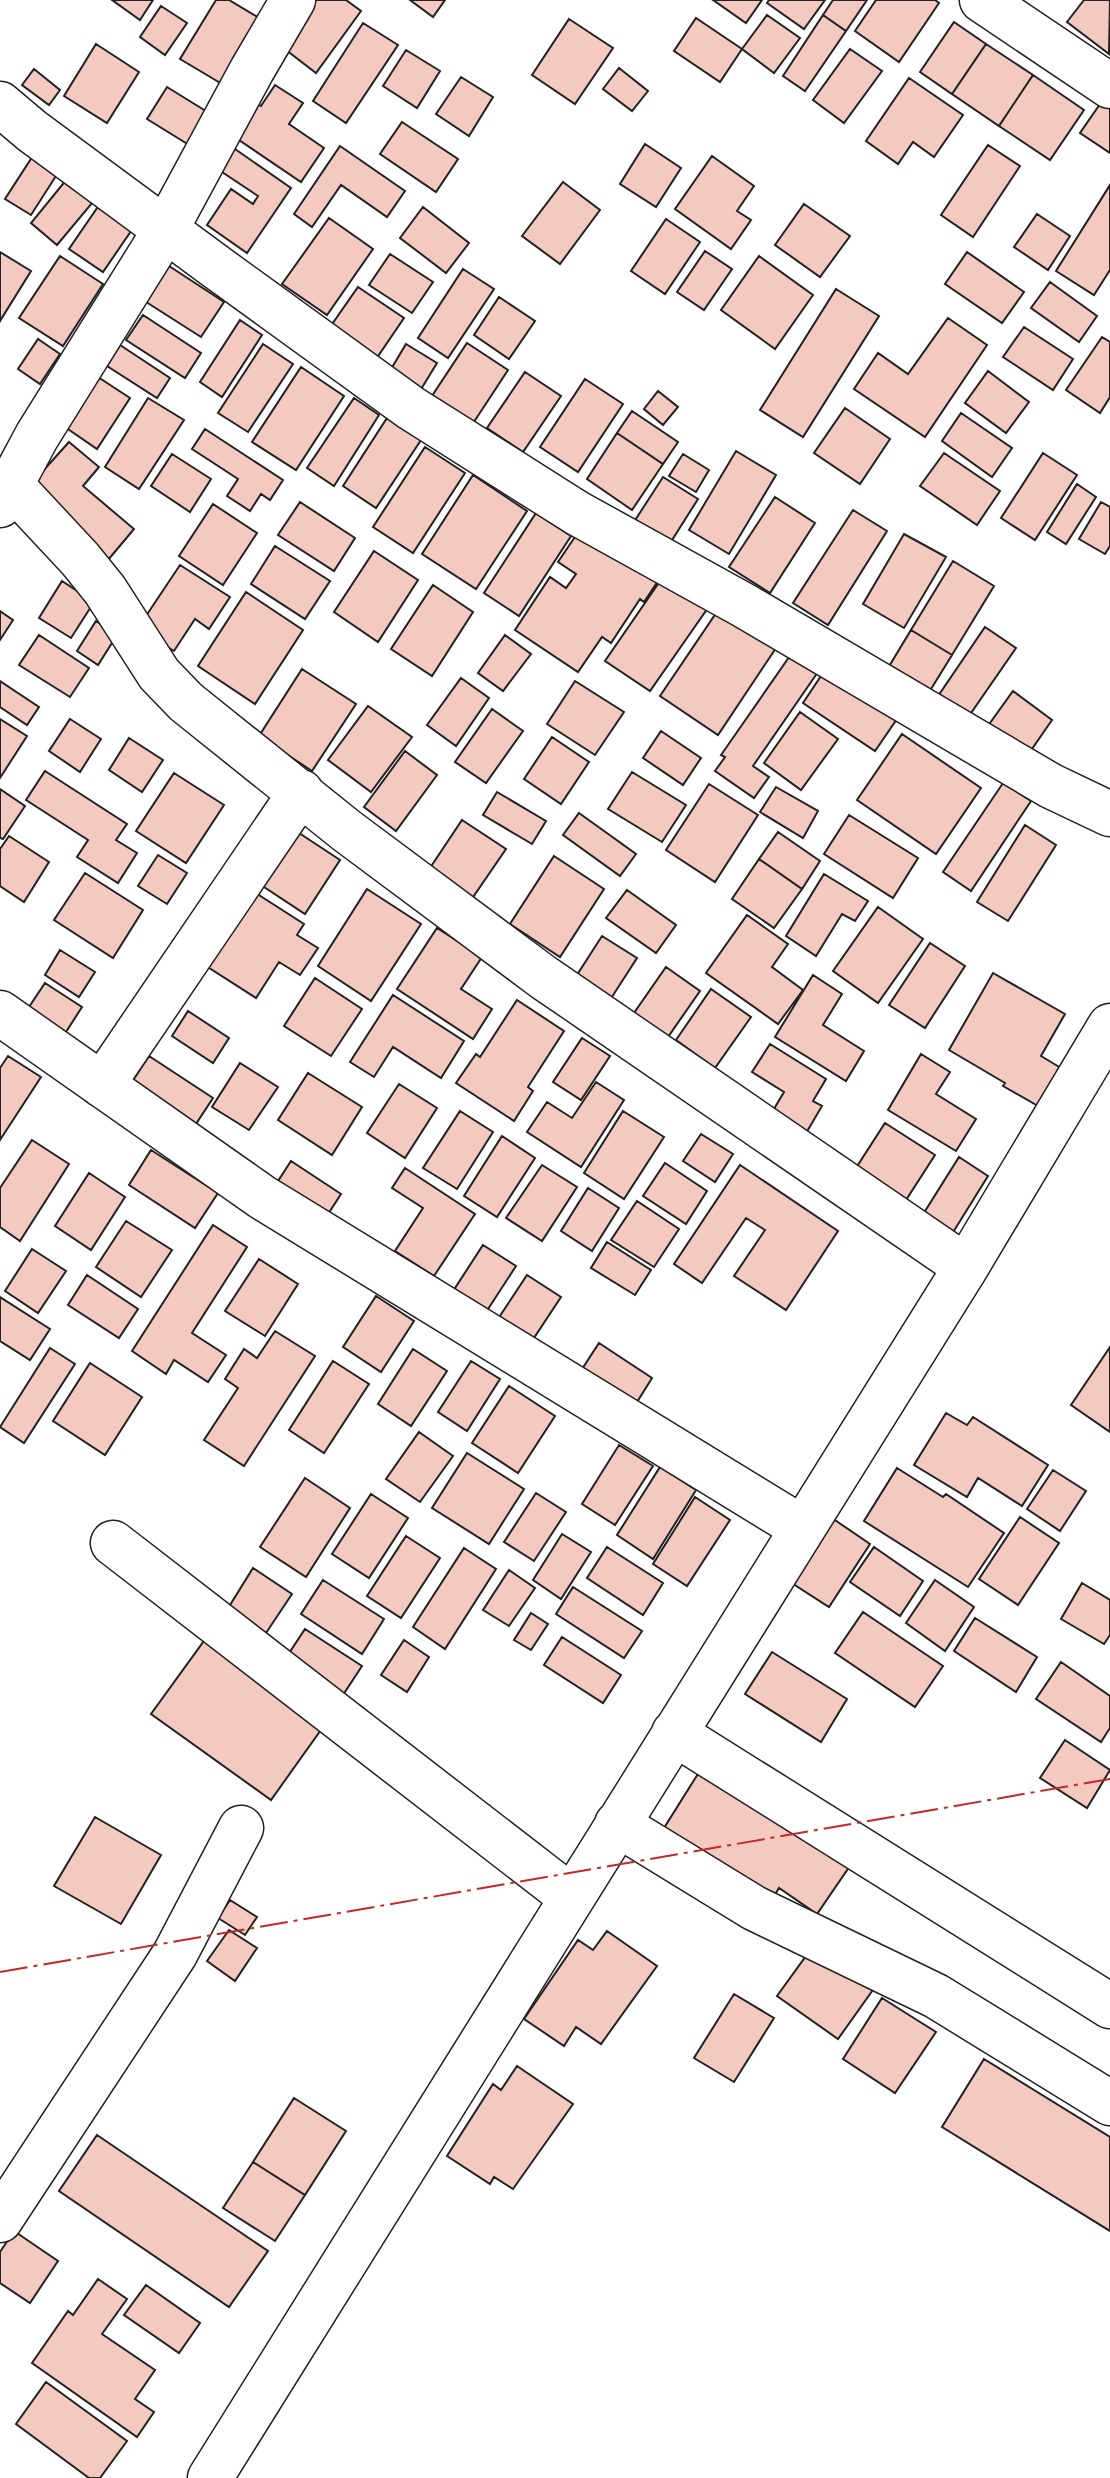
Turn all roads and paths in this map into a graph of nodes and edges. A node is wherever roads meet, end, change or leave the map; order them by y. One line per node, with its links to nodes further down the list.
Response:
1 (293, 0): 5 (street)
2 (982, 0): 3 (street)
3 (1110, 86)
4 (0, 104): 5 (street)
5 (166, 229): 6 (street); 8 (street)
6 (6, 495): 7 (street)
7 (301, 792): 11 (street); 12 (street)
8 (1110, 814)
9 (0, 1013): 11 (street)
10 (1110, 1026): 12 (street)
11 (102, 1085): 13 (street)
12 (966, 1267): 13 (street)
13 (802, 1528): 15 (street)
14 (113, 1543): 18 (street)
15 (674, 1733): 16 (street); 19 (street)
16 (617, 1824): 18 (street); 20 (street)
17 (241, 1828): 21 (street)
18 (571, 1897): 22 (street)
19 (1110, 2006)
20 (1110, 2103)
21 (0, 2220)
22 (210, 2478)

